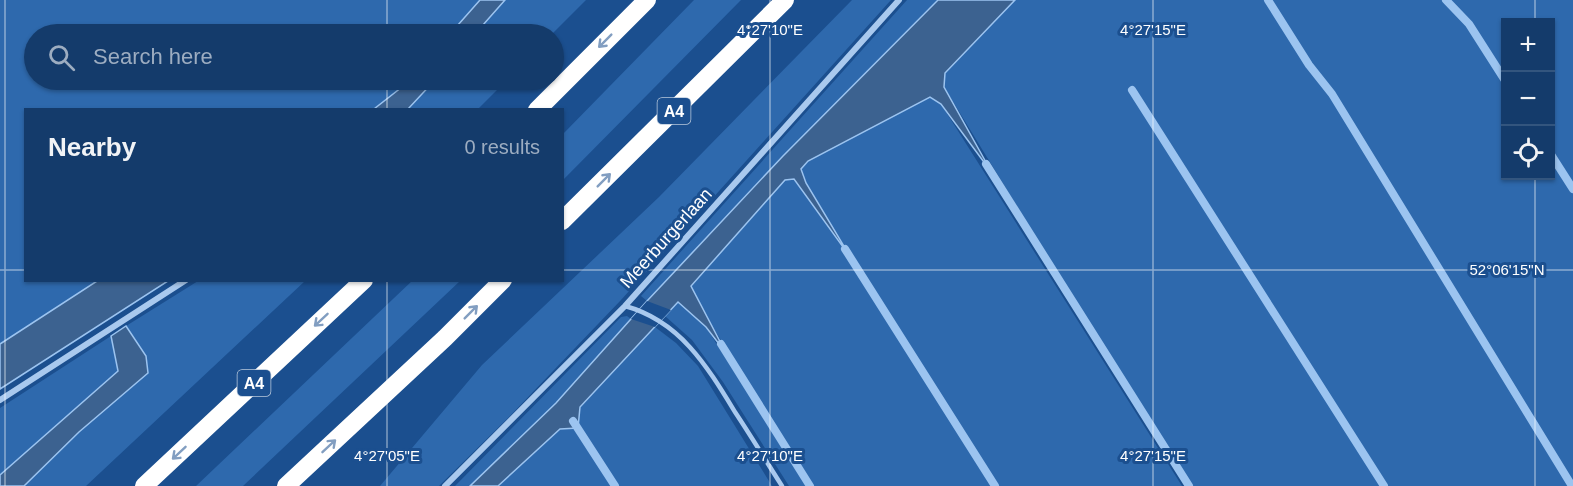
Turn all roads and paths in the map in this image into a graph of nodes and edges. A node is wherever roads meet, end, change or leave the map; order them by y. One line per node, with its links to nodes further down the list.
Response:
1 (647, 0): 4 (highway, one-way to 4)
2 (785, 0): 7 (highway, A4, one-way to 2)
3 (898, 0): 11 (street, Meerburgerlaan)
4 (564, 83)
5 (557, 90): 6 (highway, one-way to 6)
6 (539, 108)
7 (564, 219)
8 (183, 282): 12 (street)
9 (362, 282): 13 (highway, A4, one-way to 13)
10 (501, 282): 14 (highway, one-way to 10)
11 (625, 306): 15 (street, Meerburgerlaan); 16 (lane)
12 (0, 400)
13 (144, 486)
14 (286, 486)
15 (445, 486)
16 (782, 486)

